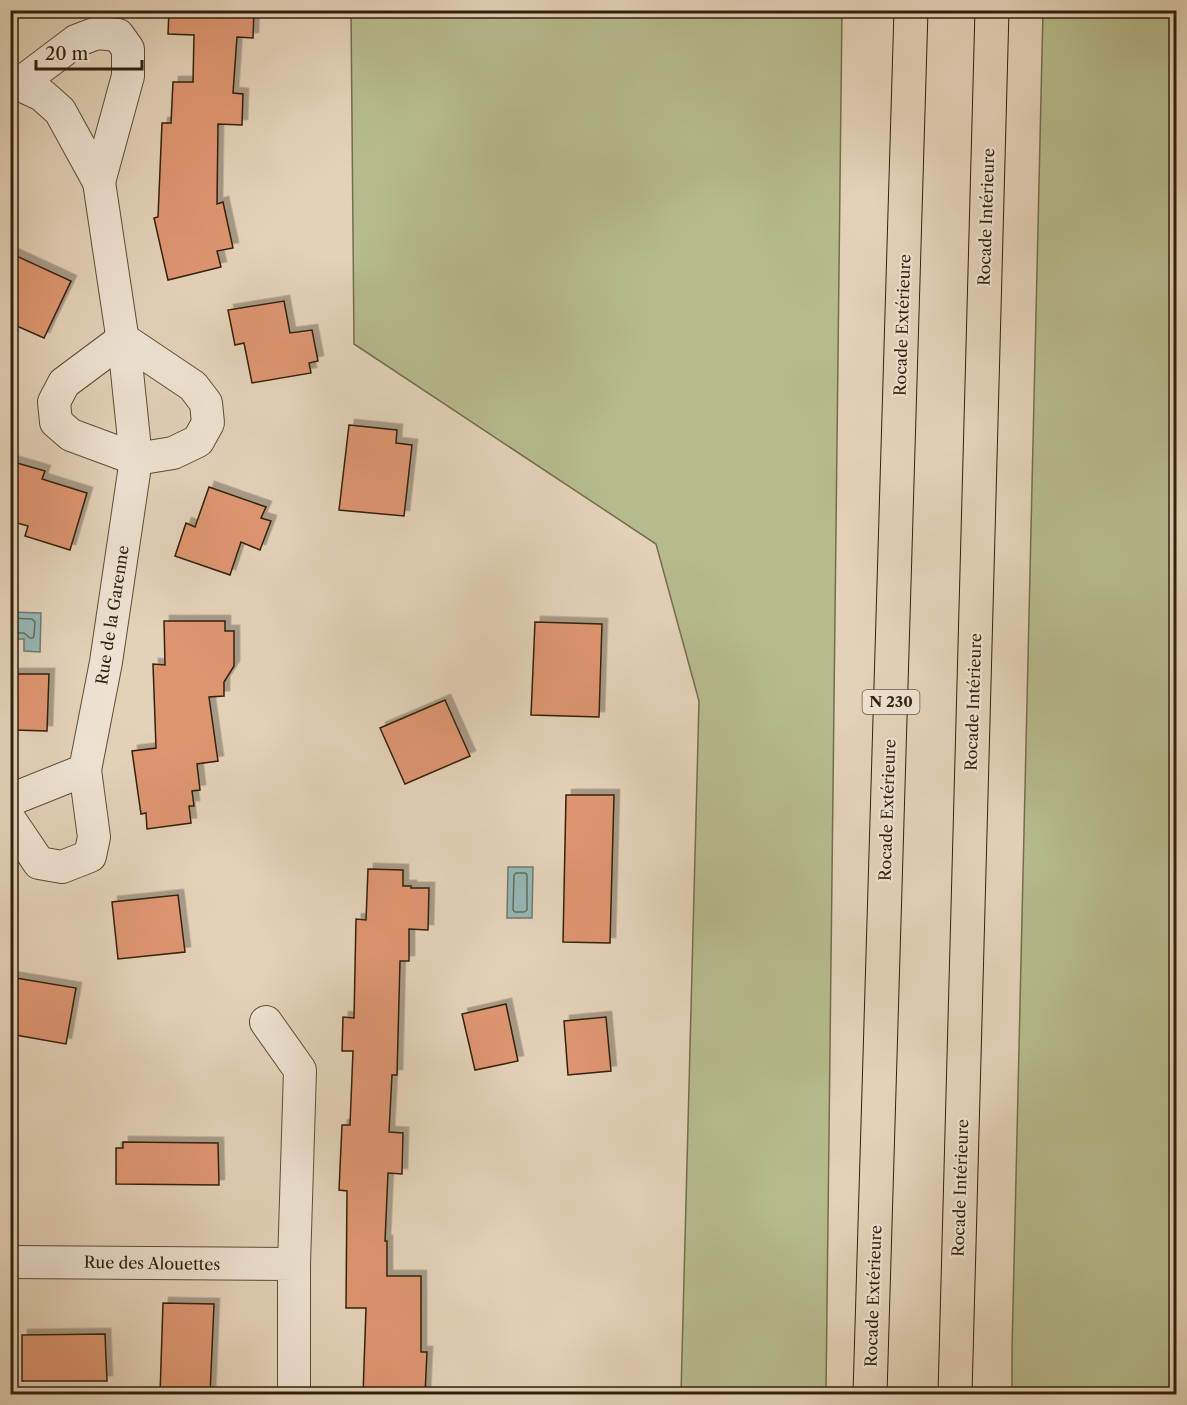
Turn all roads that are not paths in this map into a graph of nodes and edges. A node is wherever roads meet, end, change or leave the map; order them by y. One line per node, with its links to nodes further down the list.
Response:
1 (911, 10): 14 (highway, Rocade Extérieure / N 230)
2 (992, 10): 15 (highway, Rocade Intérieure)
3 (15, 82): 4 (street, Rue de la Garenne); 4 (street, Rue de la Garenne)
4 (99, 182): 5 (street, Rue de la Garenne)
5 (123, 339): 6 (street, Rue de la Garenne); 6 (street); 6 (street)
6 (136, 459): 7 (street, Rue de la Garenne)
7 (86, 770): 8 (street); 9 (street, Rue de la Garenne)
8 (10, 800)
9 (10, 820)
10 (266, 1023): 12 (street)
11 (10, 1262): 12 (street, Rue des Alouettes)
12 (294, 1264): 13 (street)
13 (294, 1395)
14 (870, 1395)
15 (955, 1395)

